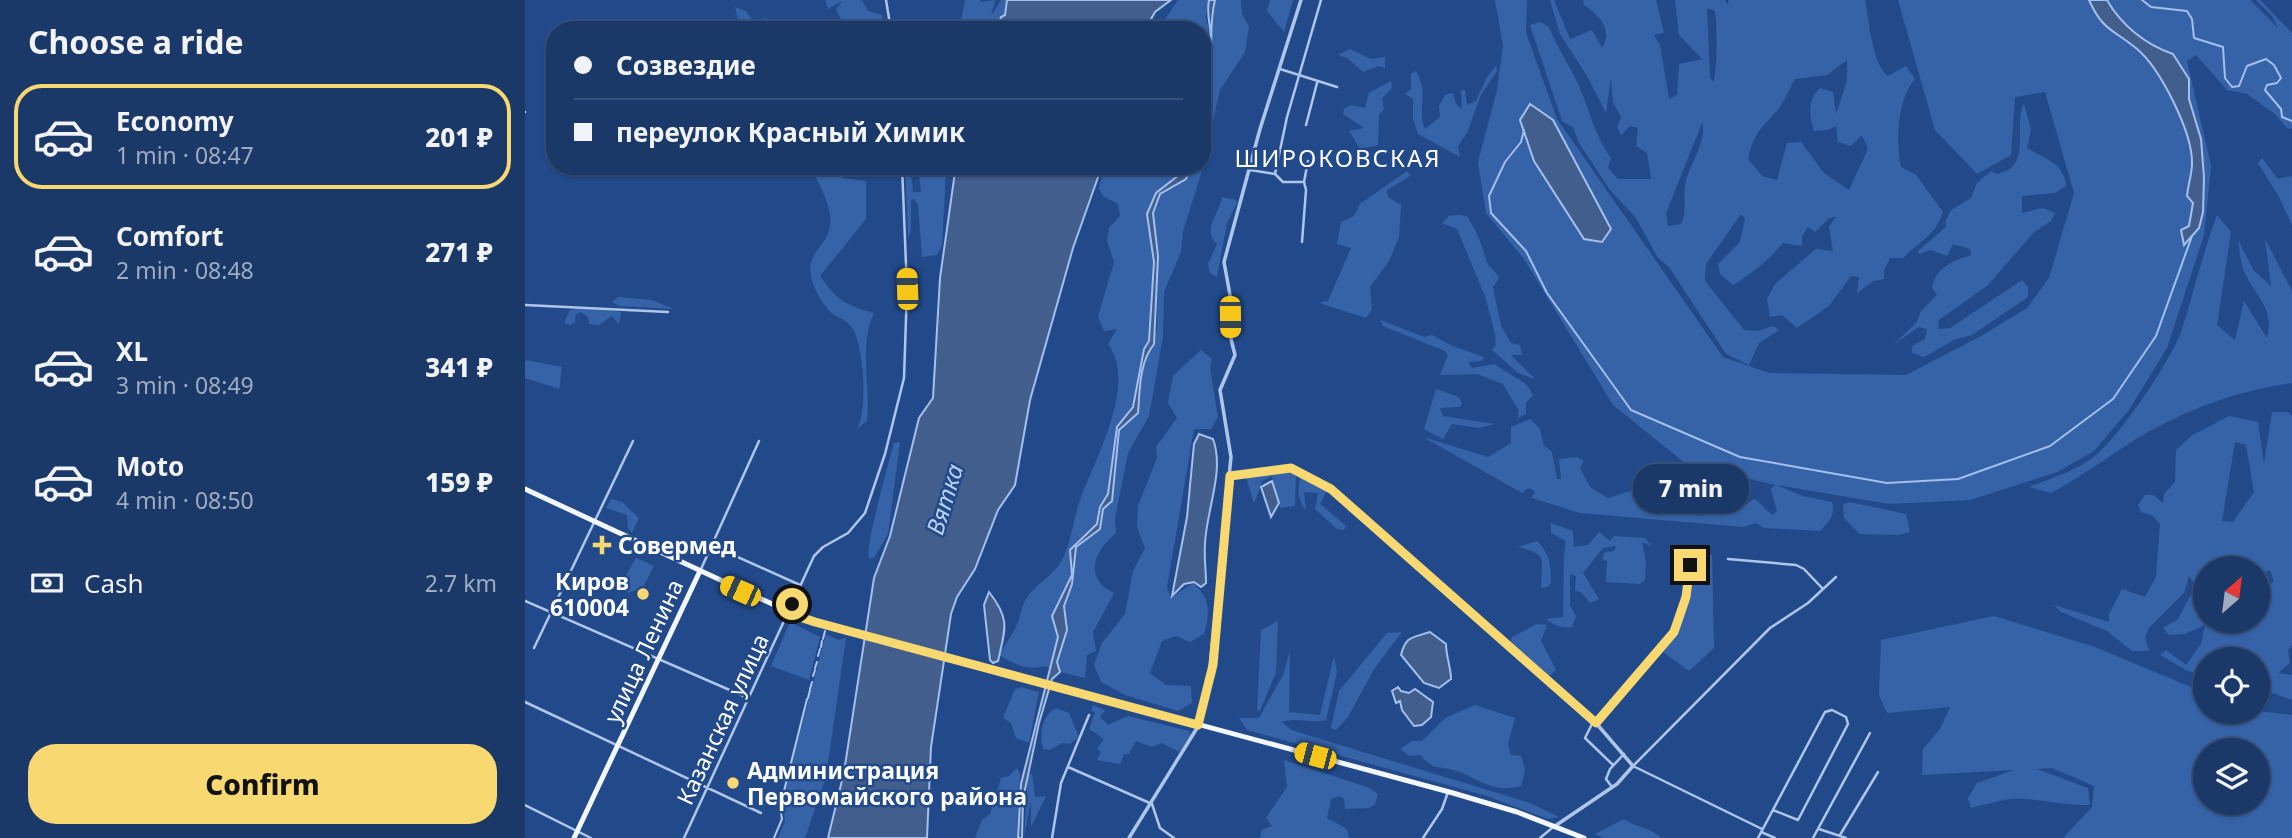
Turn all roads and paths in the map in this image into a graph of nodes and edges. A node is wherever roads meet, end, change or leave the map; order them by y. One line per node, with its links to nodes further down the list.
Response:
1 (886, 0): 4 (street)
2 (1301, 0): 5 (street)
3 (1321, 0): 6 (street)
4 (890, 21)
5 (1280, 69): 6 (street); 11 (street)
6 (1298, 76): 7 (street); 12 (street)
7 (1317, 83): 8 (street); 9 (street)
8 (1337, 87)
9 (1306, 125)
10 (1308, 161): 14 (street)
11 (1250, 170): 12 (street); 20 (street)
12 (1275, 174): 14 (street)
13 (902, 175): 28 (street, Казанская улица)
14 (1304, 182): 15 (street)
15 (1302, 242)
16 (525, 304): 17 (street)
17 (668, 312)
18 (633, 440): 22 (street)
19 (759, 441): 23 (street, улица Ленина)
20 (1230, 476): 43 (street); 44 (street)
21 (525, 489): 22 (main road)
22 (595, 523): 26 (main road); 31 (street)
23 (712, 545): 26 (street, улица Ленина); 28 (street)
24 (1728, 559): 29 (street)
25 (1690, 565): 43 (street)
26 (699, 573): 32 (main road); 36 (main road, улица Ленина)
27 (1836, 577): 29 (street)
28 (800, 585): 32 (street, Казанская улица)
29 (1823, 589): 49 (street)
30 (525, 601): 31 (street)
31 (551, 613): 34 (street); 36 (street)
32 (788, 613): 40 (street, Казанская улица); 44 (main road)
33 (825, 631): 35 (street)
34 (534, 648)
35 (818, 656)
36 (657, 658): 40 (street); 46 (main road, улица Ленина)
37 (817, 662): 38 (street)
38 (813, 676)
39 (812, 682): 67 (street)
40 (748, 698): 53 (street, Казанская улица)
41 (525, 702): 46 (street)
42 (1089, 715): 50 (street)
43 (1595, 722): 47 (street); 48 (street)
44 (1198, 725): 54 (main road); 55 (street)
45 (1870, 733): 60 (street)
46 (618, 745): 53 (street); 62 (main road, улица Ленина)
47 (1624, 754): 48 (street); 49 (street)
48 (1613, 765): 52 (street)
49 (1633, 766): 52 (street); 61 (street)
50 (1068, 767): 55 (street); 68 (street)
51 (1878, 772): 63 (street)
52 (1612, 787): 59 (street)
53 (707, 789): 58 (street); 66 (street, Казанская улица)
54 (1448, 792): 59 (main road); 71 (street)
55 (1152, 804): 69 (street); 70 (street)
56 (525, 806): 62 (street)
57 (1773, 810): 57 (street); 61 (street)
58 (761, 813)
59 (1555, 826): 72 (street); 73 (main road)
60 (1819, 829): 63 (street); 76 (street)
61 (1762, 830): 74 (street); 75 (street)
62 (577, 831): 64 (main road, улица Ленина); 65 (street)
63 (1840, 835): 77 (street)
64 (574, 838)
65 (591, 838)
66 (684, 838)
67 (774, 838)
68 (1052, 838)
69 (1129, 838)
70 (1174, 838)
71 (1423, 838)
72 (1540, 838)
73 (1584, 838)
74 (1758, 838)
75 (1775, 838)
76 (1814, 838)
77 (1846, 838)

